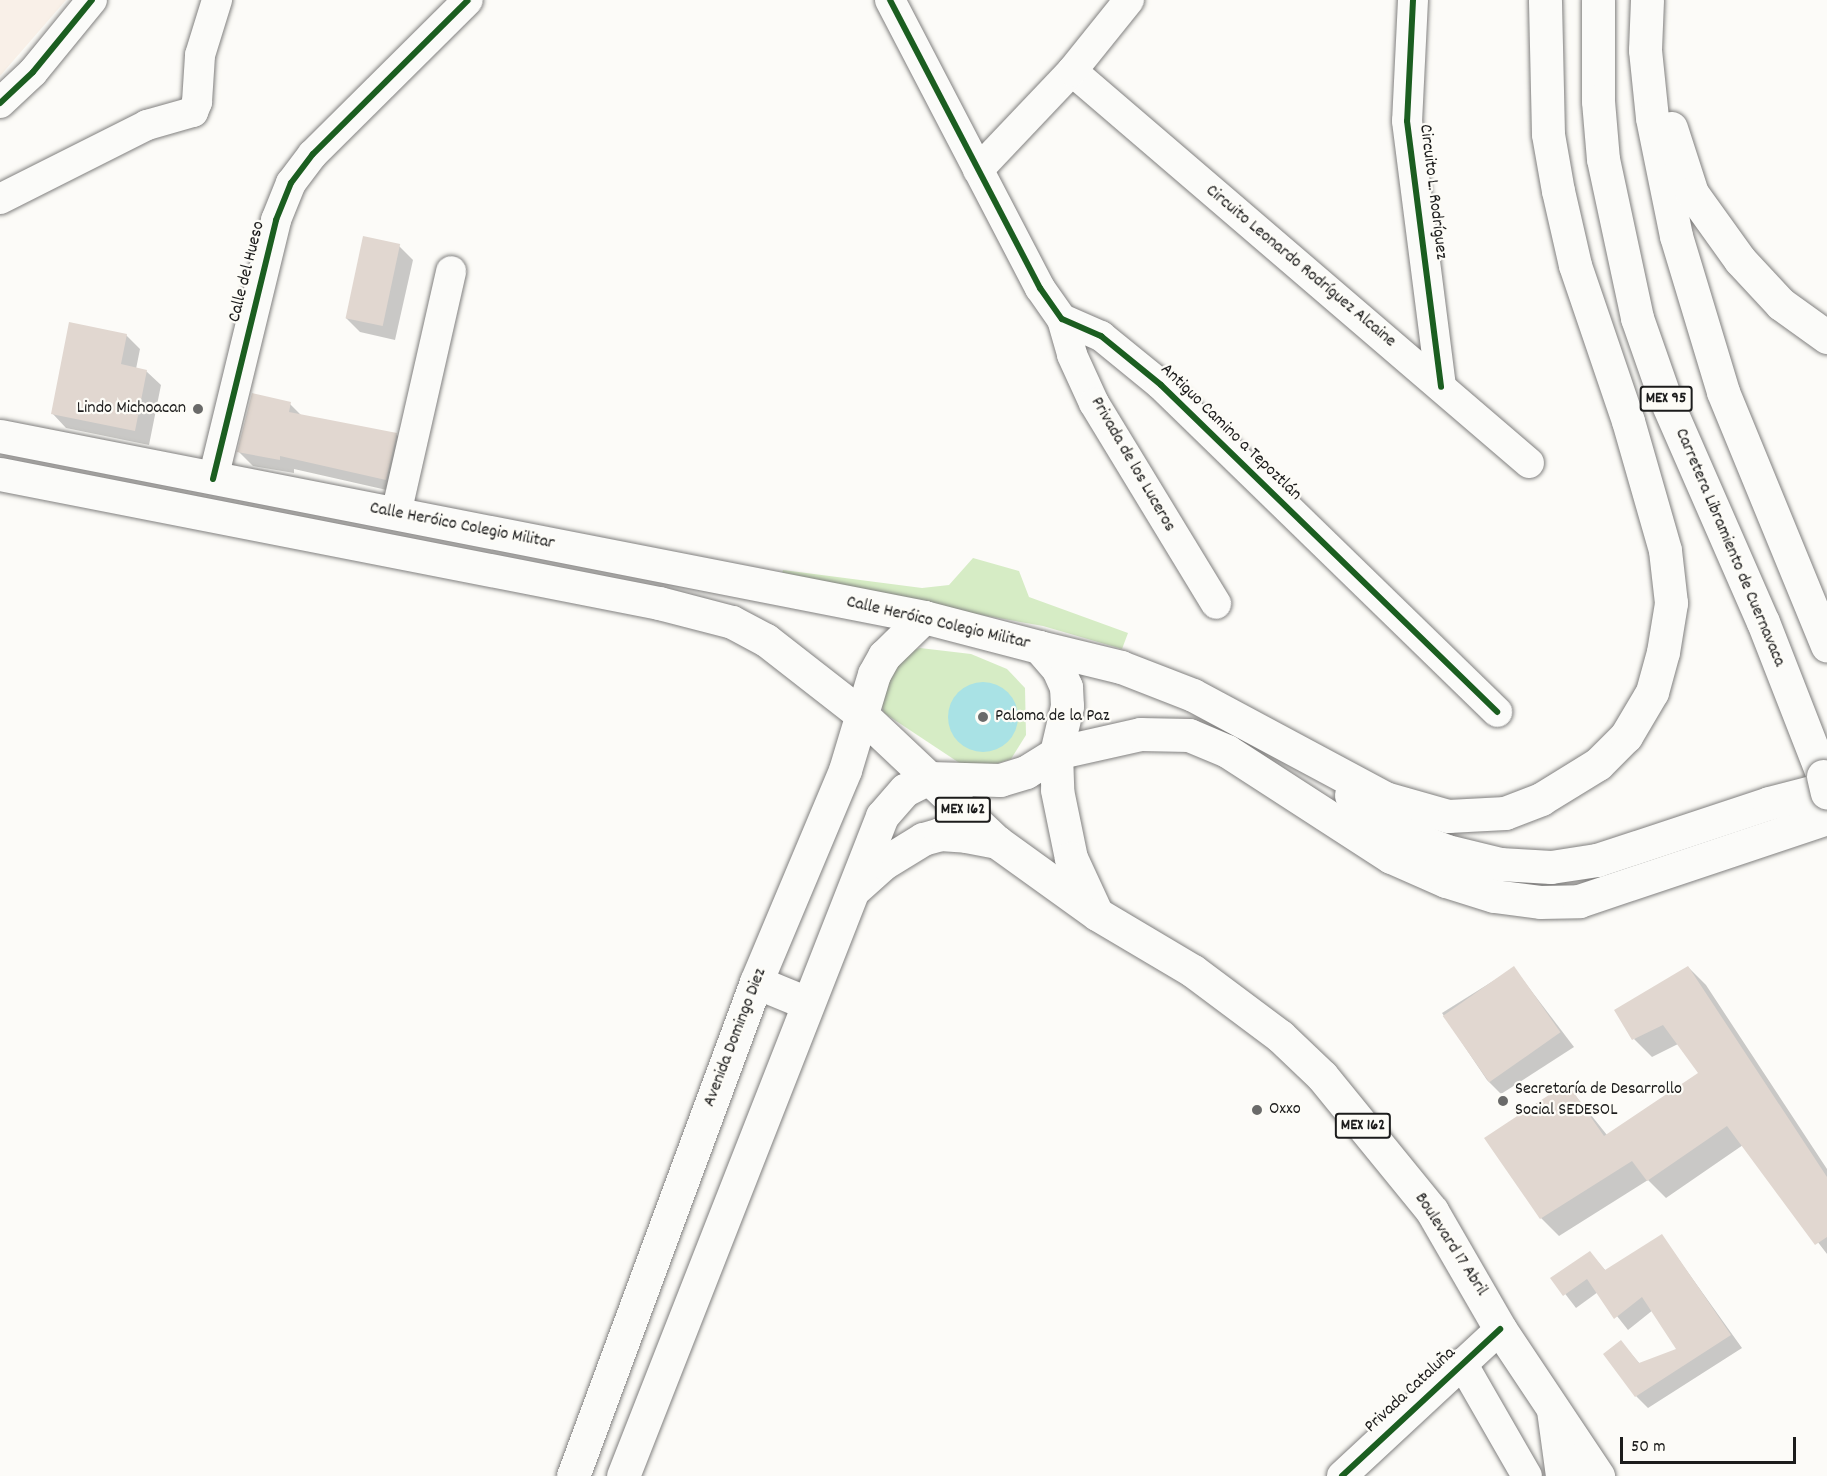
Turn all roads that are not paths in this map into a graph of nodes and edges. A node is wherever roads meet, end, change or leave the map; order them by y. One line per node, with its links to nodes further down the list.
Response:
1 (92, 0): 12 (street)
2 (217, 0): 14 (street)
3 (468, 0): 22 (street, Calle del Hueso)
4 (890, 0): 13 (street)
5 (1129, 0): 11 (street)
6 (1413, 0): 18 (street, Circuito L. Rodríguez)
7 (1545, 0): 31 (main road)
8 (1599, 0): 33 (main road, Carretera Libramiento de Cuernavaca / MEX 95)
9 (1647, 0): 10 (main road)
10 (1645, 50): 17 (main road); 26 (main road, MEX 95)
11 (1071, 71): 13 (street); 18 (street, Circuito Leonardo Rodríguez Alcaine)
12 (0, 103)
13 (978, 170): 16 (street)
14 (0, 199)
15 (451, 271): 23 (street)
16 (1062, 319): 24 (street, Privada de los Luceros); 28 (street, Antiguo Camino a Tepoztlán)
17 (1827, 337)
18 (1442, 387): 20 (street, Circuito Leonardo Rodríguez Alcaine)
19 (0, 436): 22 (main road, Calle Heróico Colegio Militar)
20 (1529, 463)
21 (0, 474): 29 (main road, Calle Heróico Colegio Militar)
22 (213, 479): 23 (main road, Calle Heróico Colegio Militar)
23 (396, 514): 25 (main road, Calle Heróico Colegio Militar)
24 (1216, 604)
25 (924, 617): 27 (main road, Calle Heróico Colegio Militar); 29 (main road, Avenida Domingo Diez)
26 (1827, 645)
27 (1039, 647): 30 (main road, Calle Heróico Colegio Militar); 31 (main road)
28 (1497, 712)
29 (862, 715): 32 (main road, Calle Heróico Colegio Militar); 38 (main road, Avenida Domingo Diez)
30 (1056, 753): 32 (main road); 34 (main road); 37 (main road)
31 (1311, 758): 33 (main road)
32 (929, 778): 35 (main road, Boulevard 17 Abril / MEX 162); 36 (main road)
33 (1826, 786)
34 (1827, 818)
35 (997, 842): 36 (main road); 37 (main road, Boulevard 17 Abril / MEX 162)
36 (856, 888): 39 (main road)
37 (1097, 914): 40 (main road, Boulevard 17 Abril / MEX 162)
38 (756, 982): 39 (main road); 43 (main road, Avenida Domingo Diez)
39 (807, 1003): 44 (main road)
40 (1500, 1329): 41 (street, Privada Cataluña); 42 (main road, Boulevard 17 Abril / MEX 162)
41 (1462, 1363): 45 (street, Privada Cataluña); 46 (street)
42 (1553, 1410): 47 (main road); 48 (main road, Boulevard 17 Abril / MEX 162)
43 (573, 1476)
44 (623, 1476)
45 (1342, 1476)
46 (1527, 1476)
47 (1562, 1476)
48 (1598, 1476)

